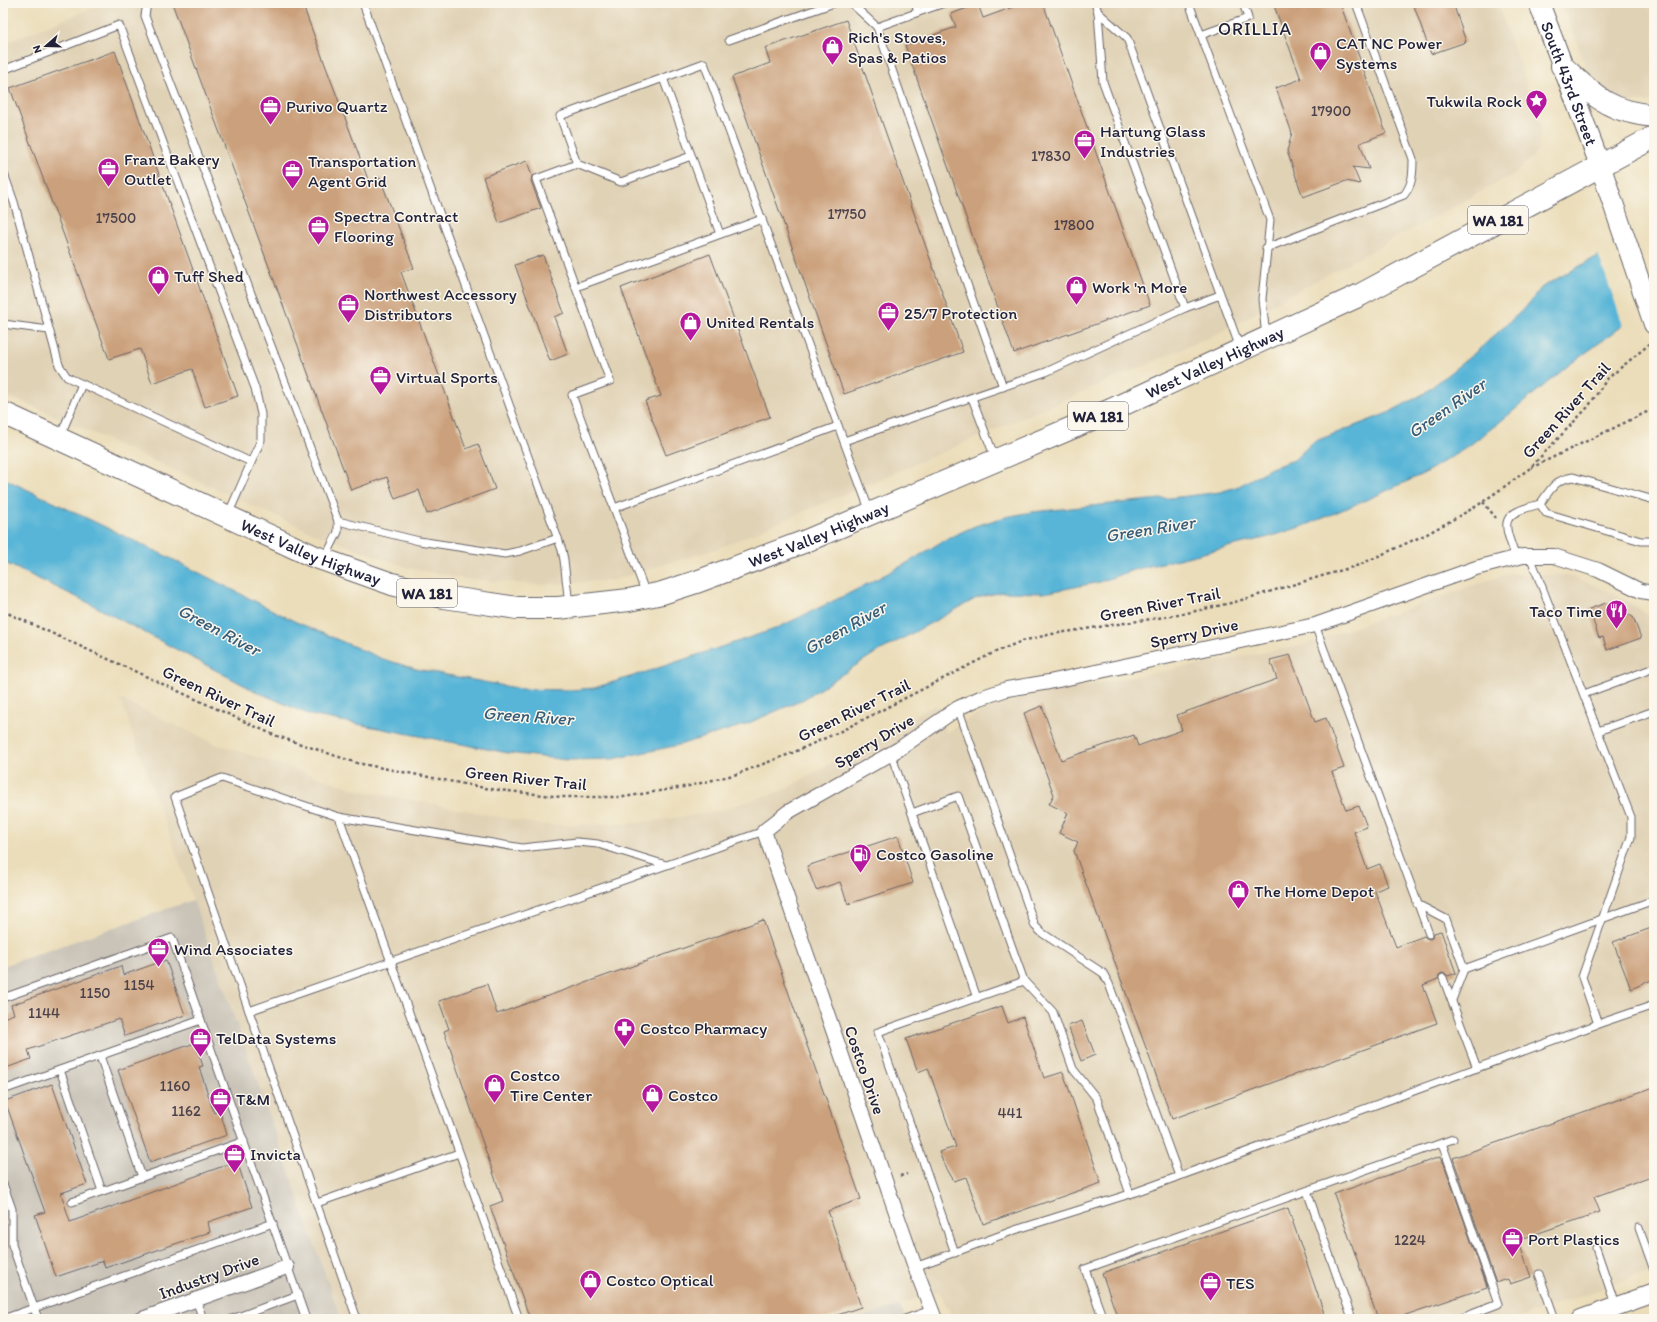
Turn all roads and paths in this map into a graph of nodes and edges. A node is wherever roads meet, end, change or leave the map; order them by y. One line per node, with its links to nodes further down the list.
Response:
1 (147, 3): 55 (lane)
2 (363, 3): 57 (lane)
3 (834, 3): 16 (lane)
4 (851, 3): 14 (lane)
5 (915, 3): 12 (lane)
6 (944, 3): 12 (lane)
7 (1095, 3): 13 (lane)
8 (1189, 3): 15 (lane)
9 (1243, 3): 15 (lane)
10 (1356, 3): 28 (lane)
11 (1539, 3): 17 (main road, South 43rd Street)
12 (918, 12): 14 (lane)
13 (1098, 12): 30 (lane); 31 (lane)
14 (876, 27): 39 (lane)
15 (1201, 35): 28 (lane)
16 (728, 40)
17 (1562, 66): 20 (main road); 24 (main road, South 43rd Street)
18 (3, 70): 47 (lane)
19 (663, 78): 22 (lane); 23 (lane); 26 (lane)
20 (1654, 116)
21 (1654, 137): 24 (main road, WA 181)
22 (691, 156): 23 (lane); 27 (lane)
23 (577, 164): 29 (lane)
24 (1600, 165): 33 (main road, South 43rd Street); 35 (main road, West Valley Highway / WA 181)
25 (3, 172): 34 (lane)
26 (762, 218): 27 (lane); 43 (lane)
27 (720, 234): 29 (lane)
28 (1266, 248): 35 (lane)
29 (576, 287): 52 (lane)
30 (1220, 295): 31 (lane); 37 (lane)
31 (1185, 308): 39 (lane)
32 (3, 324): 34 (lane)
33 (1654, 324)
34 (49, 330): 38 (lane)
35 (1266, 339): 37 (main road, West Valley Highway / WA 181)
36 (1654, 340): 48 (path, Green River Trail)
37 (1241, 350): 46 (main road, West Valley Highway / WA 181)
38 (82, 384): 44 (lane); 47 (lane)
39 (1003, 387): 40 (lane)
40 (972, 398): 45 (lane); 46 (lane)
41 (1653, 409): 48 (path)
42 (3, 413): 44 (main road, West Valley Highway / WA 181)
43 (838, 426): 45 (lane); 52 (lane)
44 (59, 439): 54 (main road, West Valley Highway / WA 181)
45 (844, 441): 53 (lane)
46 (995, 460): 53 (main road, West Valley Highway / WA 181)
47 (251, 462): 54 (lane)
48 (1528, 469): 50 (path, Green River Trail)
49 (1654, 500): 51 (lane)
50 (1482, 502): 56 (path); 65 (path, Green River Trail)
51 (1540, 504): 56 (lane); 58 (lane)
52 (614, 508): 63 (lane)
53 (870, 513): 63 (main road, West Valley Highway / WA 181)
54 (228, 517): 61 (main road, West Valley Highway / WA 181)
55 (338, 521): 57 (lane); 61 (lane)
56 (1506, 529): 60 (lane)
57 (558, 538): 64 (lane)
58 (1654, 539)
59 (1530, 556): 60 (street, Sperry Drive); 62 (street, Sperry Drive); 68 (lane)
60 (1516, 558): 66 (street, Sperry Drive)
61 (324, 560): 64 (main road, West Valley Highway / WA 181)
62 (1654, 593)
63 (647, 596): 64 (main road, West Valley Highway / WA 181)
64 (569, 607)
65 (3, 611)
66 (1315, 625): 69 (street, Sperry Drive); 78 (lane)
67 (1654, 668): 68 (lane)
68 (1584, 694): 71 (lane)
69 (958, 708): 72 (street, Sperry Drive); 100 (lane)
70 (1654, 711): 71 (lane)
71 (1598, 731): 79 (lane)
72 (891, 754): 73 (lane); 75 (street, Sperry Drive)
73 (912, 812): 84 (lane); 86 (lane)
74 (339, 816): 76 (lane); 81 (lane); 89 (lane)
75 (764, 831): 76 (lane); 114 (street, Costco Drive)
76 (666, 865): 81 (lane)
77 (1654, 900): 79 (lane)
78 (1417, 904): 80 (lane); 82 (lane)
79 (1602, 919): 82 (lane); 91 (lane)
80 (1429, 934)
81 (391, 962): 89 (lane); 99 (lane)
82 (1464, 969): 87 (lane)
83 (1443, 978): 87 (lane)
84 (1024, 981): 86 (lane); 105 (lane)
85 (3, 998): 90 (lane)
86 (977, 998): 111 (lane)
87 (1452, 1000): 93 (lane)
88 (1654, 1005): 91 (lane)
89 (249, 1011): 107 (lane)
90 (201, 1020): 92 (lane); 97 (lane)
91 (1598, 1024): 93 (lane)
92 (100, 1056): 94 (lane); 101 (lane)
93 (1477, 1068): 100 (lane)
94 (60, 1070): 95 (lane); 103 (lane)
95 (3, 1090)
96 (1453, 1140): 98 (lane)
97 (244, 1141): 101 (lane); 108 (lane)
98 (1442, 1144): 104 (lane); 134 (lane)
99 (459, 1153): 107 (lane); 130 (lane)
100 (1179, 1176): 105 (lane)
101 (142, 1177): 103 (lane)
102 (3, 1184): 121 (lane)
103 (102, 1191): 106 (lane)
104 (1307, 1191): 132 (lane); 133 (lane)
105 (1130, 1194): 111 (lane)
106 (72, 1202)
107 (317, 1203): 129 (lane)
108 (273, 1223): 113 (lane); 121 (lane)
109 (1639, 1228): 112 (lane)
110 (1596, 1248): 120 (lane)
111 (955, 1253): 114 (lane)
112 (1651, 1254): 115 (lane)
113 (287, 1267): 118 (lane); 119 (street, Industry Drive)
114 (915, 1267): 122 (street, Costco Drive)
115 (1654, 1270)
116 (1539, 1274): 135 (lane)
117 (1654, 1294): 120 (street)
118 (298, 1295): 127 (lane); 128 (lane)
119 (196, 1300): 125 (street, Industry Drive); 126 (lane)
120 (1616, 1307): 136 (street)
121 (34, 1308): 123 (lane); 124 (lane)
122 (933, 1314): 131 (lane)
123 (3, 1319)
124 (38, 1319)
125 (142, 1319)
126 (202, 1319)
127 (232, 1319)
128 (306, 1319)
129 (357, 1319)
130 (519, 1319)
131 (905, 1319)
132 (1103, 1319)
133 (1352, 1319)
134 (1459, 1319)
135 (1555, 1319)
136 (1583, 1319)

